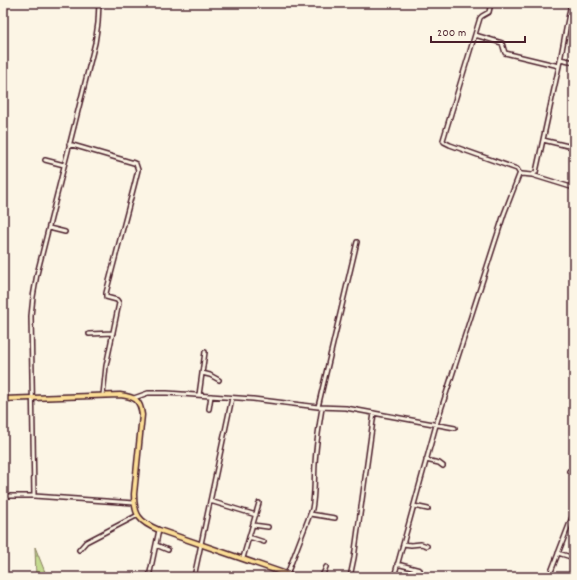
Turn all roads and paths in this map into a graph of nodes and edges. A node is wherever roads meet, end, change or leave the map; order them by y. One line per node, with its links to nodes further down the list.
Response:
1 (99, 3): 9 (street)
2 (490, 3): 4 (street)
3 (571, 3): 5 (street)
4 (474, 35): 7 (street); 13 (street)
5 (560, 59): 6 (street); 7 (street)
6 (574, 62)
7 (559, 66): 8 (street)
8 (543, 140): 10 (street); 14 (street)
9 (69, 144): 12 (street); 19 (street)
10 (568, 146)
11 (45, 160): 12 (street)
12 (64, 165): 16 (street)
13 (520, 174): 14 (street); 35 (street)
14 (532, 175): 15 (street)
15 (574, 188)
16 (49, 228): 17 (street); 27 (street)
17 (65, 232)
18 (357, 242): 31 (street)
19 (113, 333): 20 (street); 24 (street)
20 (89, 334)
21 (205, 352): 22 (street)
22 (202, 373): 23 (street); 25 (street)
23 (219, 380)
24 (103, 395): 27 (main road); 28 (main road)
25 (200, 395): 26 (street); 28 (street)
26 (211, 396): 29 (street); 33 (street)
27 (32, 398): 30 (main road); 42 (street)
28 (134, 398): 44 (main road)
29 (232, 398): 31 (street); 43 (street)
30 (3, 399)
31 (318, 408): 32 (street)
32 (322, 408): 34 (street); 49 (street)
33 (209, 409)
34 (374, 413): 35 (street); 75 (street)
35 (436, 425): 36 (street); 37 (street)
36 (455, 428)
37 (426, 460): 38 (street); 46 (street)
38 (444, 466)
39 (569, 471): 40 (street)
40 (574, 473)
41 (3, 496): 42 (street)
42 (34, 496): 44 (street)
43 (210, 501): 51 (street); 58 (street)
44 (134, 503): 50 (main road)
45 (259, 503): 51 (street)
46 (414, 506): 47 (street); 59 (street)
47 (428, 509)
48 (574, 512): 64 (street)
49 (310, 514): 52 (street); 70 (street)
50 (138, 515): 55 (main road); 62 (street)
51 (256, 515): 53 (street)
52 (335, 518)
53 (253, 525): 54 (street); 56 (street)
54 (268, 528)
55 (159, 530): 58 (main road); 60 (street)
56 (249, 537): 57 (street); 65 (street)
57 (264, 542)
58 (201, 544): 65 (main road); 72 (street)
59 (403, 544): 61 (street); 67 (street)
60 (156, 545): 63 (street); 71 (street)
61 (427, 546)
62 (79, 550)
63 (168, 550)
64 (558, 553): 66 (street); 77 (street)
65 (243, 558): 70 (main road)
66 (574, 558)
67 (397, 564): 69 (street); 76 (street)
68 (326, 567): 74 (street)
69 (420, 570)
70 (287, 576): 73 (main road)
71 (149, 577)
72 (194, 577)
73 (295, 577)
74 (321, 577)
75 (350, 577)
76 (394, 577)
77 (548, 577)

